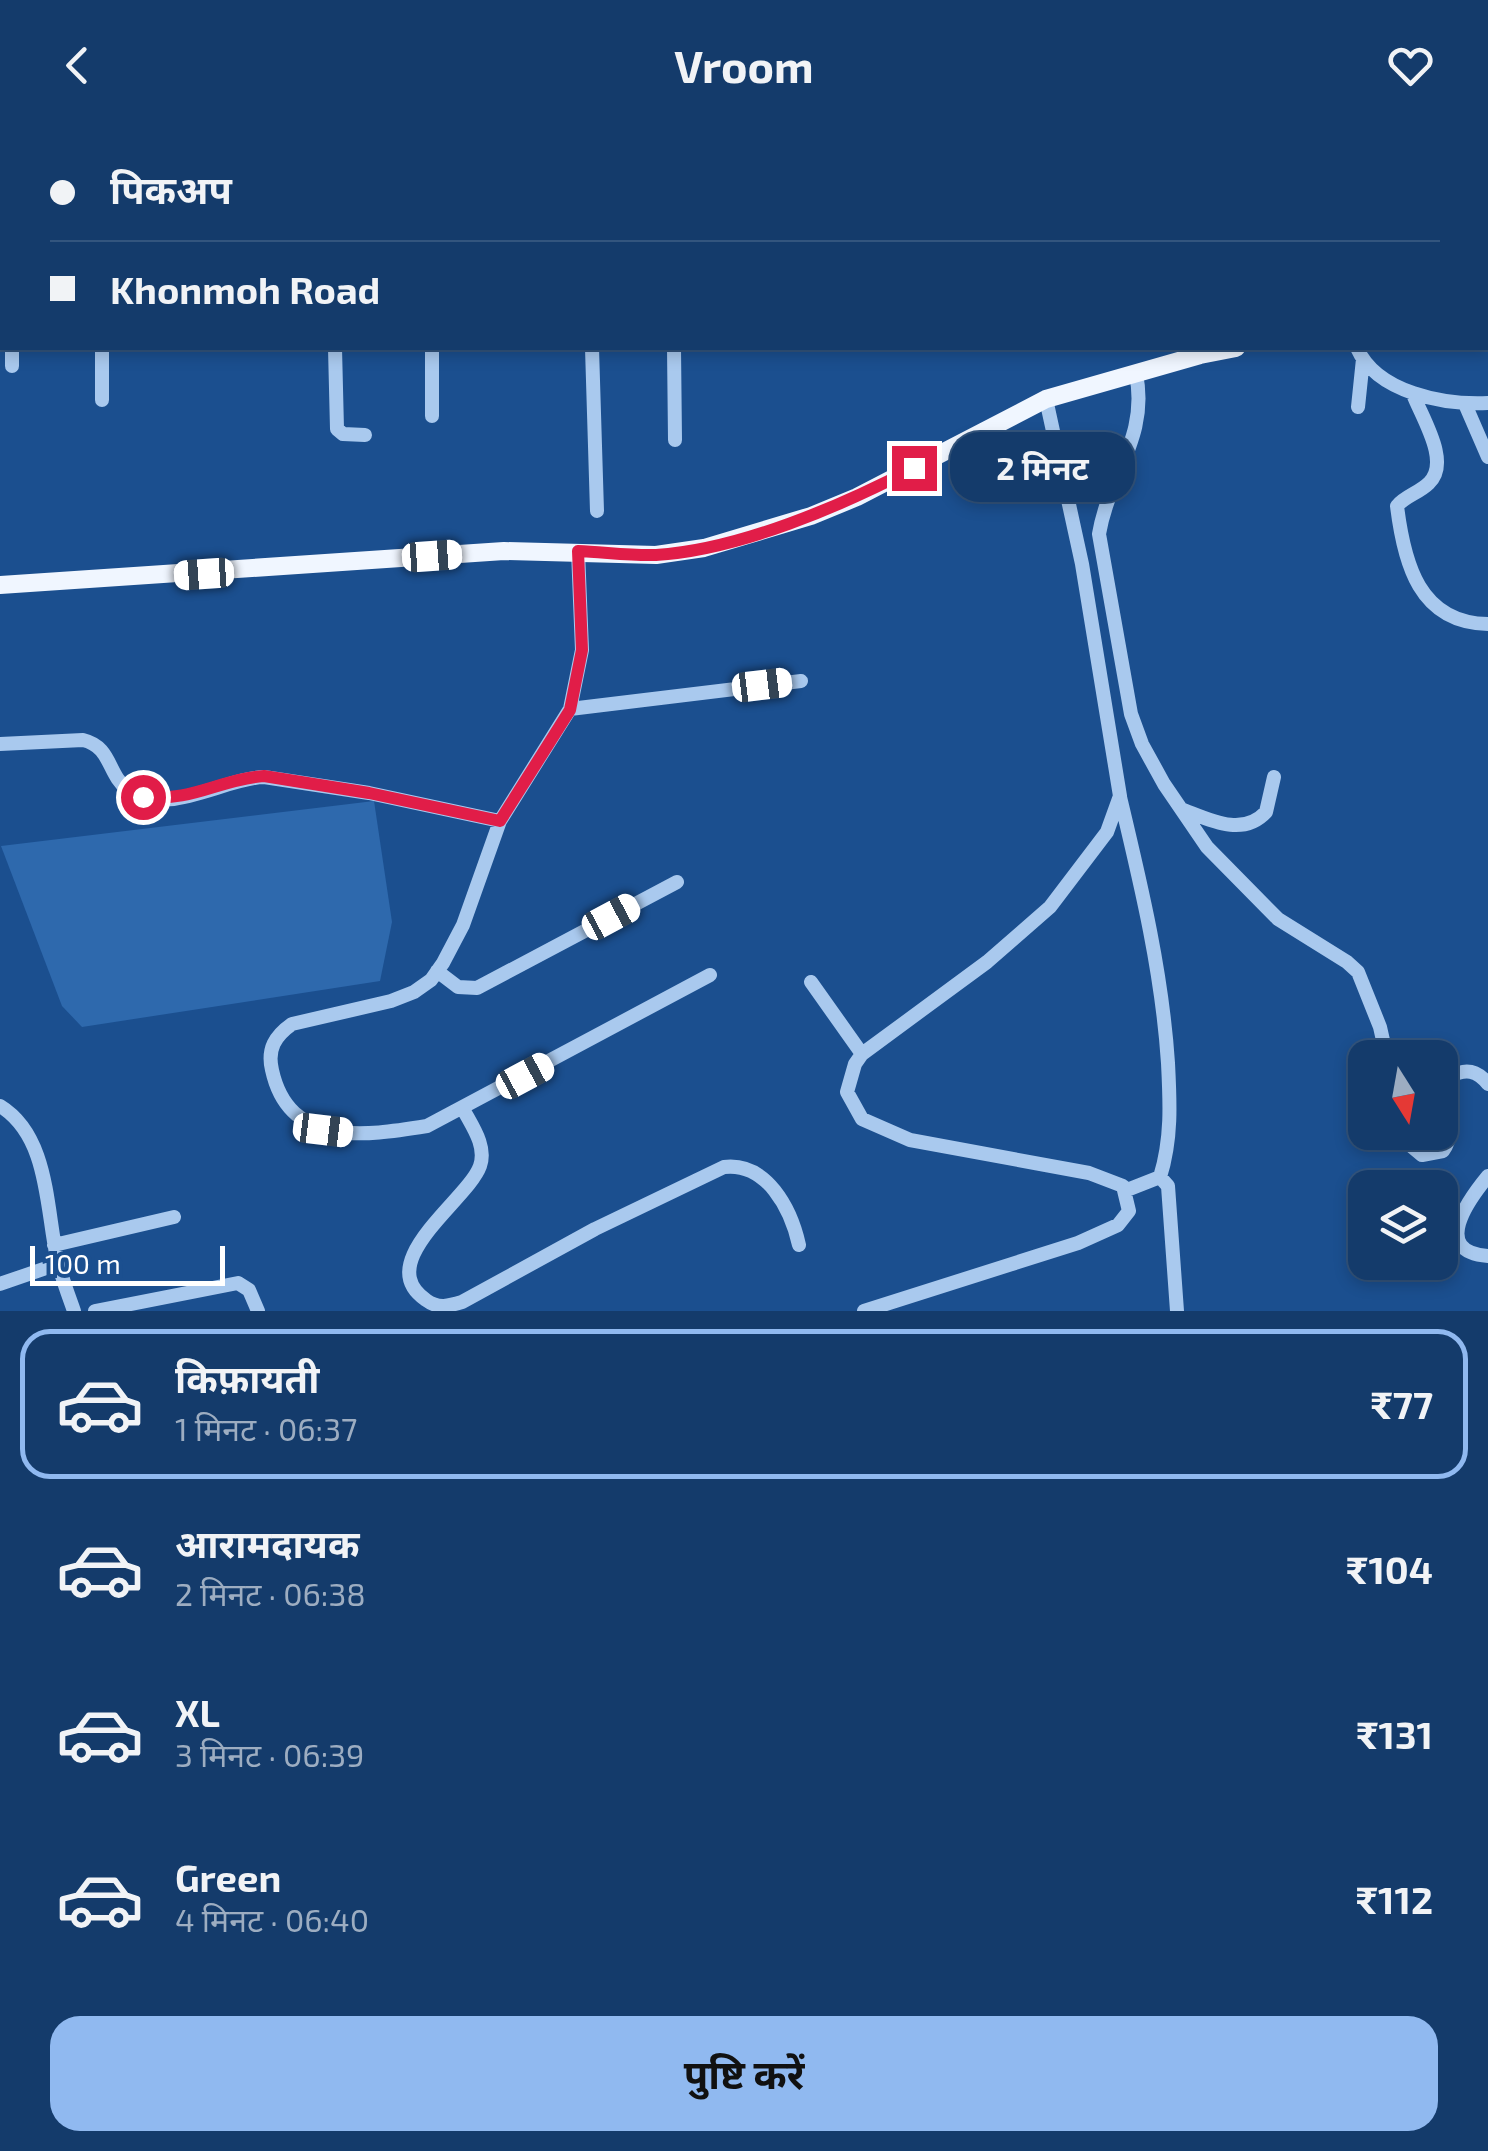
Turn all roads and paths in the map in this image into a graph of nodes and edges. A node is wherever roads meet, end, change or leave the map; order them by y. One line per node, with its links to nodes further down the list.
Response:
1 (12, 350): 9 (street)
2 (102, 350): 13 (street)
3 (335, 350): 18 (street)
4 (432, 350): 17 (street)
5 (592, 350): 21 (street)
6 (674, 350): 19 (street)
7 (1218, 350): 10 (main road)
8 (1360, 353): 11 (street); 16 (street)
9 (12, 366)
10 (1136, 374): 12 (main road); 30 (street)
11 (1413, 394): 15 (street); 24 (street)
12 (1046, 399): 22 (main road); 29 (street)
13 (102, 400)
14 (1488, 403): 15 (street)
15 (1465, 404): 20 (street)
16 (1358, 407)
17 (432, 416)
18 (365, 435)
19 (675, 440)
20 (1488, 457)
21 (597, 511)
22 (578, 551): 23 (main road); 26 (street)
23 (0, 585)
24 (1488, 624)
25 (801, 680): 26 (street)
26 (570, 710): 31 (street)
27 (0, 744): 31 (street)
28 (1274, 776): 30 (street)
29 (1120, 796): 37 (street); 45 (street)
30 (1180, 808): 36 (street)
31 (488, 819): 33 (street)
32 (678, 882): 33 (street)
33 (437, 972): 41 (street)
34 (710, 976): 41 (street)
35 (811, 982): 37 (street)
36 (1383, 1040)
37 (862, 1054): 46 (street)
38 (1458, 1072): 39 (street)
39 (1488, 1084)
40 (0, 1106): 48 (street)
41 (463, 1109): 49 (street)
42 (1416, 1150): 43 (street)
43 (1442, 1150)
44 (1488, 1176): 50 (street)
45 (1160, 1177): 46 (street); 57 (street)
46 (1127, 1190): 56 (street)
47 (174, 1217): 48 (street)
48 (54, 1245): 51 (street)
49 (799, 1245)
50 (1488, 1256)
51 (58, 1264): 52 (street); 53 (street)
52 (0, 1284)
53 (74, 1311)
54 (95, 1311): 55 (street)
55 (258, 1311)
56 (864, 1311)
57 (1177, 1311)

